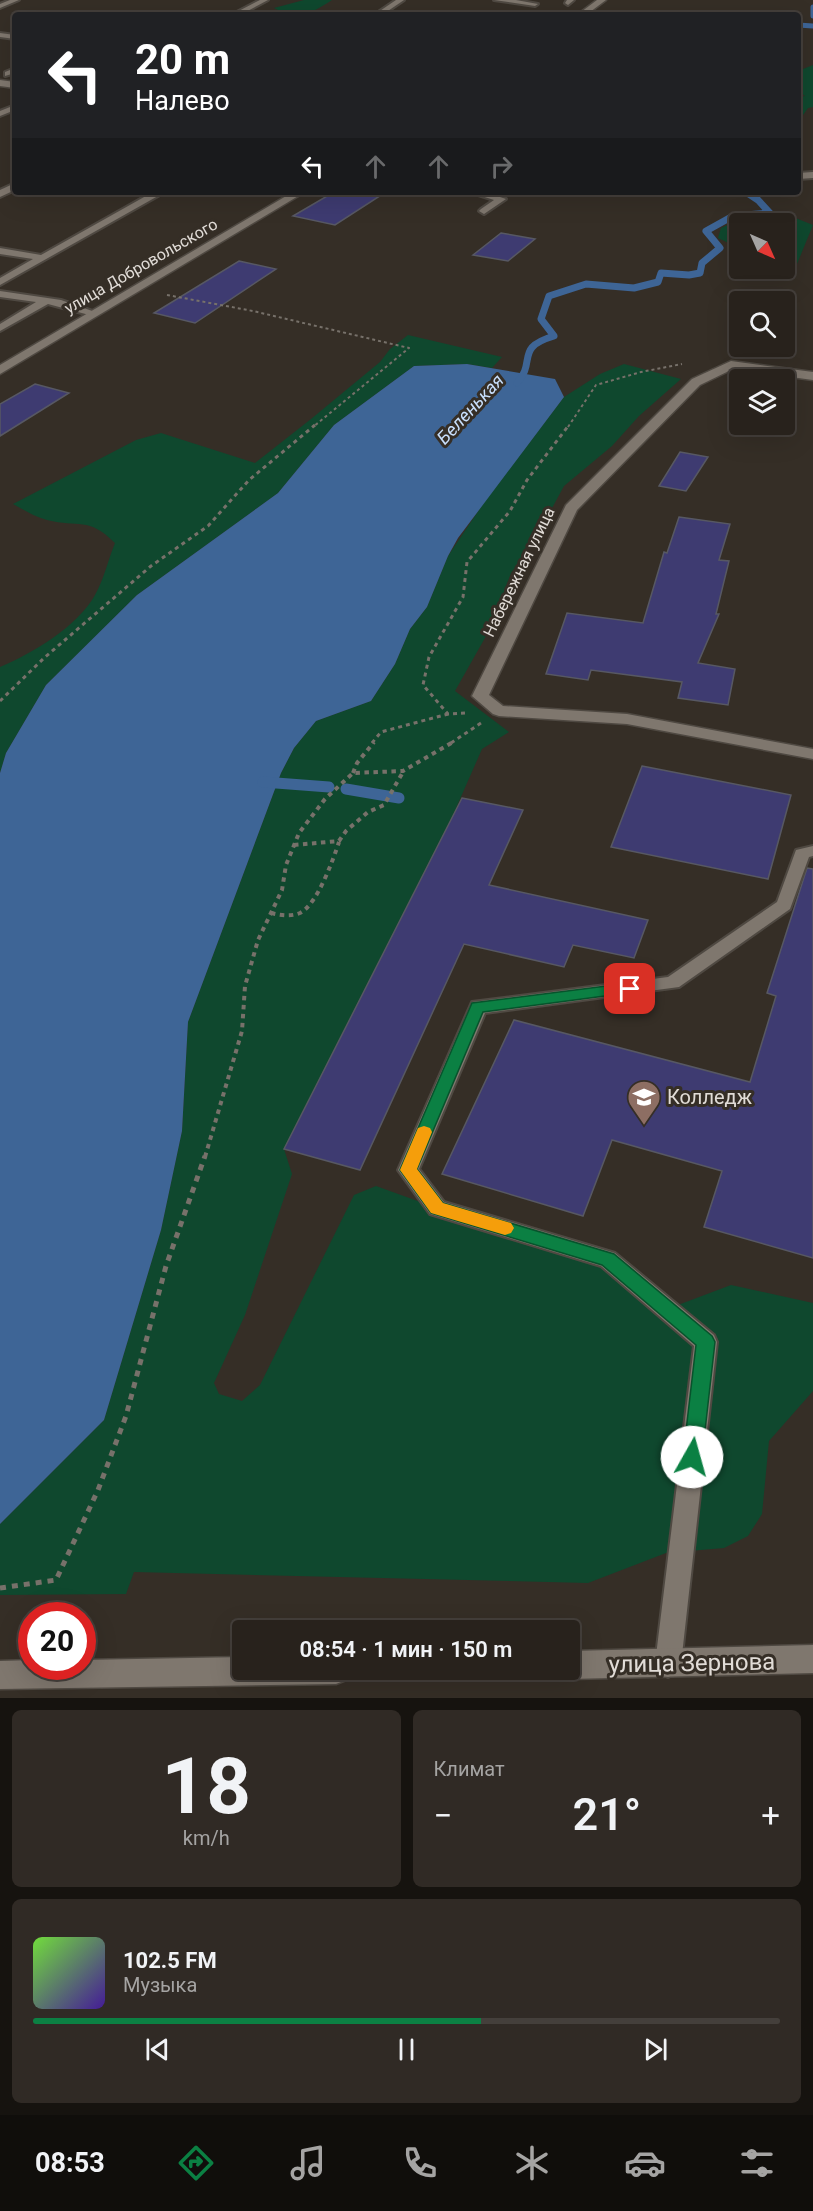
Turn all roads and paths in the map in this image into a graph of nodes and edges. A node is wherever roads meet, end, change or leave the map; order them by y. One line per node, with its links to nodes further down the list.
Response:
1 (16, 0): 7 (lane)
2 (266, 0): 8 (lane)
3 (401, 0): 9 (lane)
4 (497, 0): 6 (lane)
5 (602, 0): 10 (street)
6 (535, 4)
7 (0, 6)
8 (240, 12)
9 (382, 12)
10 (585, 12)
11 (155, 195): 16 (lane)
12 (295, 195): 18 (street, улица Добровольского)
13 (486, 195): 14 (lane)
14 (484, 212)
15 (0, 251): 16 (lane)
16 (42, 258): 17 (lane)
17 (0, 282)
18 (137, 287): 21 (street, улица Добровольского); 26 (path)
19 (0, 294): 20 (lane)
20 (46, 301): 21 (lane); 22 (lane)
21 (93, 313): 24 (street, улица Добровольского)
22 (0, 328)
23 (683, 364): 28 (path)
24 (0, 370)
25 (813, 376): 27 (street, Набережная улица)
26 (0, 701)
27 (499, 711): 28 (path); 29 (street); 30 (path)
28 (448, 714): 31 (path)
29 (813, 753)
30 (403, 771): 31 (path); 32 (path)
31 (353, 773): 33 (path)
32 (339, 841): 33 (path); 35 (path)
33 (294, 845): 35 (path)
34 (813, 851): 38 (lane)
35 (271, 913): 36 (path)
36 (0, 1588)
37 (813, 1659): 38 (street, улица Зернова)
38 (668, 1664): 39 (street, улица Зернова)
39 (580, 1665)
40 (232, 1672): 41 (street)
41 (0, 1675)

